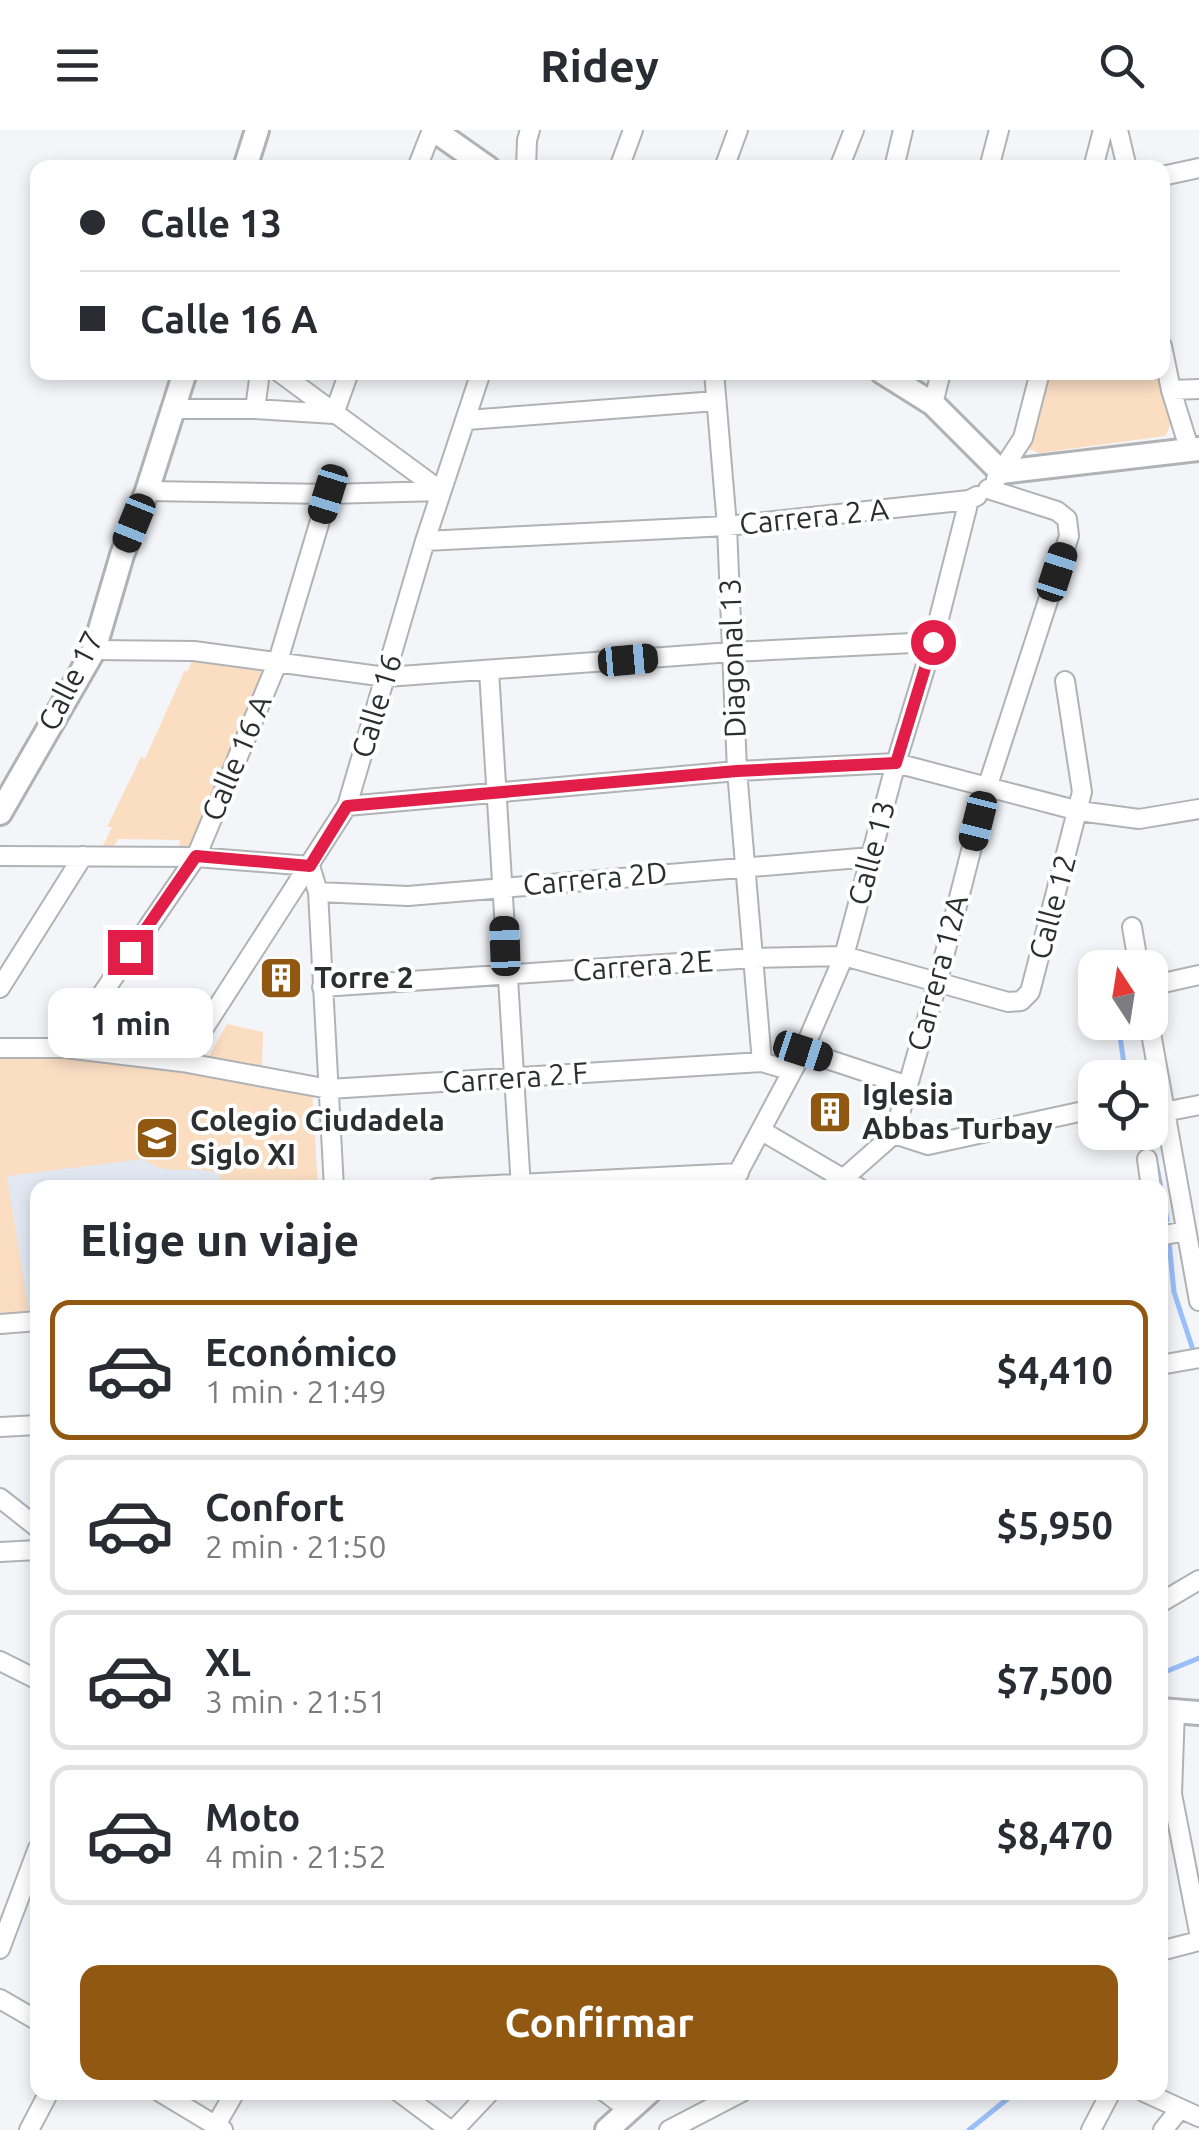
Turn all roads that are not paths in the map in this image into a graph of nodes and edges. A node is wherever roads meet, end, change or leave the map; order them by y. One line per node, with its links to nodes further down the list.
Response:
1 (257, 130): 11 (main road)
2 (433, 130): 12 (street); 13 (main road)
3 (530, 130): 14 (street)
4 (634, 130): 15 (street)
5 (738, 130): 16 (street)
6 (854, 130): 17 (street)
7 (903, 130): 18 (street)
8 (998, 130): 19 (street)
9 (1103, 130): 20 (street)
10 (1118, 130): 21 (street)
11 (248, 160)
12 (420, 160)
13 (476, 160)
14 (526, 160)
15 (622, 160)
16 (727, 160)
17 (842, 160)
18 (896, 160)
19 (991, 160)
20 (1095, 160)
21 (1126, 160)
22 (1199, 168): 23 (street)
23 (1170, 174)
24 (182, 380): 38 (main road, Calle 17)
25 (259, 380): 39 (street)
26 (290, 380): 40 (street)
27 (345, 380): 40 (street)
28 (479, 380): 41 (street, Calle 16)
29 (715, 380): 36 (street, Diagonal 13)
30 (895, 380): 37 (main road)
31 (938, 380): 37 (street)
32 (1038, 380): 43 (street)
33 (1169, 380): 35 (street)
34 (1199, 389): 35 (street)
35 (1171, 390): 42 (street)
36 (716, 401): 41 (street); 48 (street, Diagonal 13)
37 (933, 404): 43 (main road)
38 (174, 409): 39 (street); 44 (main road, Calle 17)
39 (255, 409): 40 (street)
40 (334, 414): 45 (street)
41 (467, 420): 45 (street, Calle 16)
42 (1194, 450): 43 (main road, Carrera 2 A)
43 (994, 480): 47 (street, Carrera 2 A); 59 (street, Carrera 12A)
44 (147, 491): 46 (street); 51 (main road, Calle 17)
45 (442, 492): 46 (street); 49 (street, Calle 16)
46 (328, 494): 53 (street, Calle 16 A)
47 (969, 500): 48 (street, Carrera 2 A); 50 (street, Calle 13)
48 (728, 526): 49 (street, Carrera 2 A); 52 (street, Diagonal 13)
49 (425, 542): 55 (street, Calle 16)
50 (933, 642): 52 (street); 57 (street, Calle 13)
51 (94, 650): 53 (street); 64 (main road, Calle 17)
52 (732, 652): 54 (street); 58 (street, Diagonal 13)
53 (278, 661): 55 (street); 67 (street, Calle 16 A)
54 (488, 671): 55 (street); 60 (street)
55 (386, 676): 61 (street, Calle 16)
56 (1064, 681): 63 (street, Calle 12)
57 (896, 763): 58 (street); 59 (street); 68 (street, Calle 13)
58 (737, 771): 60 (street); 70 (street, Diagonal 13)
59 (987, 788): 63 (street); 80 (street, Carrera 12A)
60 (496, 792): 61 (street); 71 (street)
61 (347, 806): 69 (street, Calle 16)
62 (1199, 809): 63 (street)
63 (1079, 811): 80 (street, Calle 12)
64 (0, 812)
65 (0, 856): 66 (street)
66 (83, 856): 67 (street); 82 (street)
67 (196, 856): 69 (street); 84 (street, Calle 16 A)
68 (871, 857): 70 (street, Carrera 2D); 75 (street, Calle 13)
69 (310, 866): 72 (street); 86 (street, Calle 16)
70 (748, 866): 71 (street, Carrera 2D); 76 (street, Diagonal 13)
71 (503, 887): 72 (street, Carrera 2D); 77 (street)
72 (318, 892): 81 (street)
73 (1132, 927): 74 (street)
74 (1136, 950)
75 (844, 956): 76 (street, Carrera 2E); 80 (street, Carrera 2E); 85 (street, Calle 13)
76 (754, 958): 77 (street, Carrera 2E); 87 (street, Diagonal 13)
77 (506, 975): 81 (street, Carrera 2E); 89 (street)
78 (1199, 976): 79 (street)
79 (1168, 982)
80 (937, 984): 90 (street, Carrera 12A)
81 (322, 987): 91 (street)
82 (0, 988)
83 (0, 1048): 84 (street, Carrera 2 F)
84 (65, 1048): 86 (street, Carrera 2 F)
85 (803, 1051): 88 (street, Calle 13); 90 (street)
86 (182, 1062): 91 (street, Carrera 2 F)
87 (762, 1062): 88 (street, Carrera 2 F); 89 (street, Carrera 2 F)
88 (792, 1071): 95 (street, Calle 13)
89 (514, 1079): 91 (street, Carrera 2 F); 100 (street)
90 (908, 1086): 96 (street, Carrera 12A)
91 (329, 1088): 99 (street)
92 (1199, 1105): 93 (street)
93 (1168, 1111)
94 (1078, 1112): 96 (street)
95 (762, 1131): 101 (street, Calle 13); 102 (street)
96 (894, 1134): 103 (street)
97 (1168, 1135): 105 (street)
98 (1147, 1159): 104 (street)
99 (334, 1180)
100 (521, 1180)
101 (735, 1180)
102 (846, 1180)
103 (854, 1180)
104 (1150, 1180)
105 (1185, 1231): 106 (street); 107 (street)
106 (1168, 1234)
107 (1199, 1301)
108 (30, 1322): 109 (street)
109 (0, 1324)
110 (1199, 1358): 111 (street)
111 (1168, 1364)
112 (30, 1425): 113 (street)
113 (0, 1427)
114 (0, 1498): 115 (street)
115 (30, 1522)
116 (30, 1550): 117 (street)
117 (0, 1552)
118 (1199, 1580): 119 (street)
119 (1168, 1598)
120 (0, 1662): 121 (street)
121 (30, 1676)
122 (1168, 1710): 123 (main road)
123 (1199, 1713)
124 (1168, 1727): 126 (street)
125 (30, 1874): 128 (street)
126 (1199, 1932)
127 (1199, 1941): 129 (street)
128 (0, 1949)
129 (1168, 1950)
130 (0, 1999): 131 (street)
131 (30, 2016)
132 (45, 2100): 146 (street)
133 (173, 2100): 145 (street)
134 (232, 2100): 145 (street)
135 (410, 2100): 147 (street)
136 (482, 2100): 147 (street)
137 (616, 2100): 143 (street)
138 (640, 2100): 143 (main road)
139 (727, 2100): 149 (street)
140 (1107, 2100): 150 (street)
141 (1162, 2100): 142 (street)
142 (1180, 2108): 144 (street); 151 (street)
143 (629, 2110): 148 (main road)
144 (1199, 2117)
145 (217, 2128)
146 (29, 2130)
147 (452, 2130)
148 (607, 2130)
149 (669, 2130)
150 (1090, 2130)
151 (1163, 2130)

